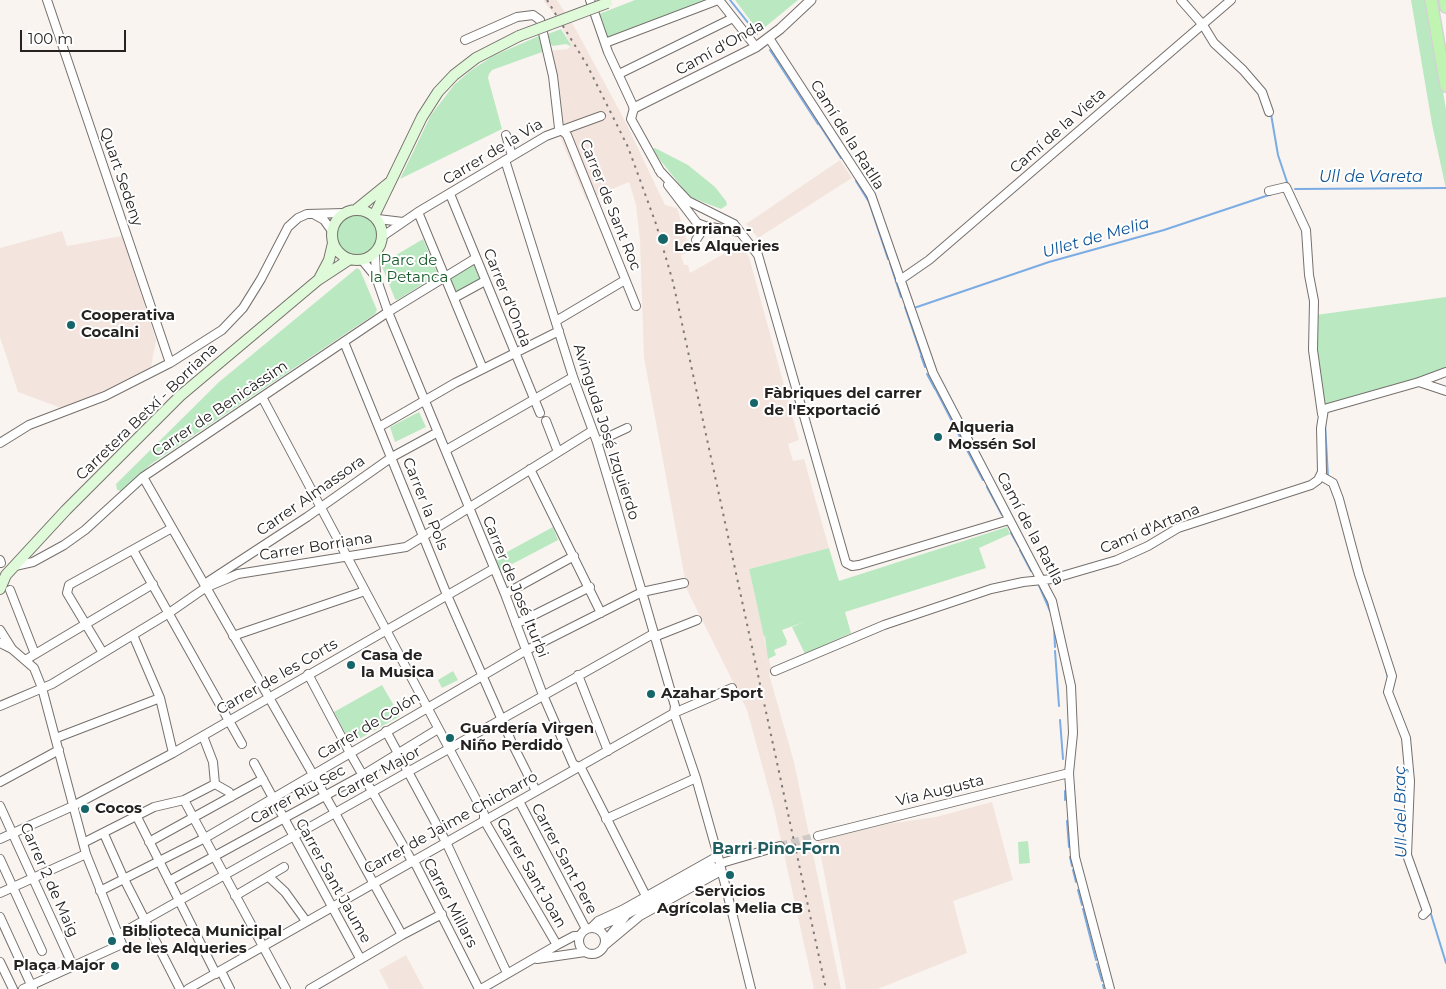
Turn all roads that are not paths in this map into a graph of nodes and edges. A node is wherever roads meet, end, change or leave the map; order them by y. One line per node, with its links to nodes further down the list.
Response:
1 (47, 0): 61 (street, Quart Sedeny)
2 (590, 0): 15 (street)
3 (719, 0): 11 (street); 15 (street)
4 (811, 0): 13 (street, Camí d'Onda)
5 (1181, 0): 12 (street)
6 (1231, 0): 12 (street, Camí de la Vieta)
7 (1431, 0): 18 (main road)
8 (1445, 0): 10 (main road)
9 (611, 1): 26 (main road, bridge)
10 (1446, 7)
11 (734, 18): 16 (street); 17 (street)
12 (1203, 25): 20 (street); 52 (street, Camí de la Vieta)
13 (768, 38): 16 (street, Camí d'Onda); 52 (street, Camí de la Ratlla)
14 (465, 40): 22 (street, Carrer de Sant Roc)
15 (605, 44): 17 (street)
16 (756, 47): 19 (street, Camí d'Onda)
17 (618, 74): 19 (street)
18 (1446, 86)
19 (634, 108): 25 (street)
20 (1269, 112)
21 (601, 116): 22 (street, Carrer de la Via)
22 (561, 129): 24 (street, Carrer de la Via); 51 (street, Carrer de Sant Roc)
23 (506, 135): 24 (street, Avinguda José Izquierdo)
24 (508, 158): 28 (street, Carrer de la Via); 57 (street, Avinguda José Izquierdo)
25 (658, 170): 29 (street); 35 (street)
26 (390, 182): 30 (main road); 36 (main road)
27 (1269, 191): 71 (street)
28 (450, 194): 31 (street, Carrer de la Via); 45 (street, Carrer d'Onda)
29 (698, 206): 34 (street); 35 (street)
30 (357, 209): 32 (main road); 36 (main road)
31 (418, 212): 37 (street, Carrer de la Via); 48 (street)
32 (344, 213): 33 (street); 40 (main road)
33 (310, 214): 40 (street); 61 (street)
34 (718, 215): 38 (street); 39 (street)
35 (690, 216): 38 (street)
36 (376, 217): 37 (street); 41 (main road)
37 (403, 222): 41 (street, Carrer de la Via)
38 (708, 227): 39 (street); 42 (street)
39 (737, 230): 87 (street)
40 (332, 231): 43 (main road)
41 (383, 236): 44 (main road)
42 (696, 240)
43 (333, 243): 46 (main road); 50 (main road, Carretera Betxí - Borriana)
44 (375, 253): 47 (main road); 49 (street, Carrer de José Iturbi)
45 (476, 258): 48 (street, Carrer de Benicàssim); 53 (street, Carrer d'Onda)
46 (350, 259): 47 (main road); 50 (main road, Carretera Betxí - Borriana)
47 (362, 260): 49 (street, Carrer de José Iturbi)
48 (445, 276): 54 (street); 56 (street, Carrer de Benicàssim)
49 (376, 277): 56 (street, Carrer de José Iturbi)
50 (318, 280): 94 (main road, Carretera Betxí - Borriana)
51 (625, 280): 55 (street, Carrer de Sant Roc); 57 (street)
52 (900, 280): 87 (street, Camí de la Ratlla)
53 (485, 281): 54 (street); 60 (street, Carrer d'Onda)
54 (454, 298): 62 (street)
55 (636, 306)
56 (388, 312): 59 (street, Carrer de Benicàssim); 69 (street, Carrer de José Iturbi)
57 (556, 321): 58 (street, Avinguda José Izquierdo)
58 (559, 331): 60 (street); 64 (street, Avinguda José Izquierdo)
59 (344, 342): 67 (street, Carrer de Benicàssim); 73 (street, Carrer la Pols)
60 (514, 353): 62 (street); 68 (street, Carrer d'Onda)
61 (170, 363): 78 (street)
62 (483, 368): 69 (street)
63 (1446, 372): 65 (street)
64 (573, 377): 68 (street); 75 (street, Avinguda José Izquierdo)
65 (1419, 382): 66 (street); 71 (street)
66 (1446, 391)
67 (262, 397): 84 (street, Carrer de Benicàssim); 85 (street, Carrer Sant Joan)
68 (535, 399): 70 (street, Carrer d'Onda); 79 (street)
69 (425, 400): 73 (street); 76 (street, Carrer de José Iturbi)
70 (540, 413)
71 (1322, 415): 83 (street)
72 (546, 421): 80 (street)
73 (379, 427): 81 (street, Carrer la Pols)
74 (627, 428): 77 (street)
75 (592, 431): 77 (street, Avinguda José Izquierdo); 80 (street, Carrer Borriana)
76 (438, 432): 79 (street, Carrer de José Iturbi); 81 (street, Carrer Almassora)
77 (597, 442): 105 (street, Avinguda José Izquierdo)
78 (0, 444)
79 (446, 450): 86 (street, Carrer de José Iturbi)
80 (558, 452): 82 (street, Carrer Borriana)
81 (392, 457): 85 (street, Carrer Almassora); 89 (street, Carrer la Pols)
82 (530, 469): 86 (street, Carrer Borriana); 92 (street)
83 (1321, 476): 98 (street, Camí d'Artana); 209 (street)
84 (143, 477): 88 (street); 94 (street, Carrer de Benicàssim)
85 (321, 507): 91 (street, Carrer Sant Joan); 93 (street, Carrer Almassora)
86 (469, 508): 89 (street, Carrer Borriana); 95 (street, Carrer de José Iturbi)
87 (1009, 520): 98 (street, Camí de la Ratlla)
88 (172, 528): 90 (street); 102 (street)
89 (423, 537): 91 (street, Carrer Borriana); 107 (street, Carrer la Pols)
90 (134, 550): 100 (street); 111 (street)
91 (347, 556): 96 (street, Carrer Borriana); 104 (street, Carrer Sant Joan)
92 (574, 556): 101 (street); 106 (street)
93 (233, 564): 96 (street); 102 (street, Carrer Almassora)
94 (15, 566): 97 (main road, Carretera Betxí - Borriana)
95 (493, 569): 106 (street, Carrer de José Iturbi); 107 (street, Carrer de les Corts)
96 (238, 574): 102 (street, Carrer Borriana)
97 (3, 577): 103 (main road, Carretera Betxí - Borriana)
98 (1042, 579): 124 (street, Camí d'Artana); 152 (street, Camí de la Ratlla)
99 (684, 583): 105 (street, Carrer de Colón)
100 (153, 584): 108 (street); 111 (street)
101 (590, 587): 109 (street); 112 (street)
102 (205, 588): 108 (street, Carrer Borriana); 116 (street)
103 (5, 589): 122 (street)
104 (365, 591): 114 (street, Carrer Sant Joan); 116 (street)
105 (642, 592): 109 (street, Carrer de Colón); 117 (street, Avinguda José Izquierdo)
106 (505, 594): 112 (street, Carrer de José Iturbi)
107 (447, 595): 114 (street, Carrer de les Corts); 127 (street, Carrer la Pols)
108 (169, 613): 115 (street, Carrer Borriana); 137 (street)
109 (602, 613): 120 (street, Carrer de Colón)
110 (697, 620): 117 (street, Carrer Major)
111 (86, 624): 121 (street); 122 (street)
112 (516, 624): 120 (street, Carrer de José Iturbi)
113 (0, 630): 119 (street)
114 (385, 630): 125 (street, Carrer de les Corts); 134 (street, Carrer Sant Joan)
115 (133, 635): 121 (street, Carrer Borriana); 132 (street)
116 (233, 636): 131 (street)
117 (654, 636): 126 (street, Carrer Major); 135 (street, Avinguda José Izquierdo)
118 (0, 643): 119 (street)
119 (12, 649): 123 (street)
120 (525, 651): 127 (street, Carrer de Colón); 130 (street, Carrer de José Iturbi)
121 (103, 653): 128 (street, Carrer Borriana)
122 (35, 654): 123 (street)
123 (27, 659): 128 (street)
124 (775, 671)
125 (308, 674): 131 (street, Carrer de les Corts); 146 (street, Carrer Millars)
126 (578, 675): 130 (street, Carrer Major); 145 (street)
127 (483, 676): 134 (street, Carrer de Colón); 136 (street, Carrer la Pols)
128 (42, 688): 133 (street, Carrer Borriana); 141 (street)
129 (732, 688): 135 (street, Carrer de Jaime Chicharro)
130 (543, 695): 136 (street, Carrer Major); 150 (street, Carrer de José Iturbi)
131 (268, 697): 137 (street, Carrer de les Corts); 154 (street)
132 (160, 698): 141 (street); 147 (street)
133 (0, 706)
134 (426, 707): 138 (street, Carrer Sant Joan); 139 (street, Carrer de Colón)
135 (674, 713): 145 (street, Carrer de Jaime Chicharro); 155 (street, Avinguda José Izquierdo)
136 (502, 718): 143 (street, Carrer Major); 159 (street, Carrer la Pols)
137 (229, 721): 140 (street, Carrer de les Corts); 142 (street)
138 (438, 729): 143 (street, Carrer Sant Joan); 148 (street, Carrer Riu Sec)
139 (386, 731): 146 (street, Carrer de Colón); 148 (street)
140 (203, 736): 147 (street, Carrer de les Corts); 158 (street)
141 (56, 738): 144 (street)
142 (242, 744)
143 (449, 749): 151 (street, Carrer Major); 173 (street, Carrer Sant Joan)
144 (59, 750): 157 (street); 167 (street)
145 (608, 751): 150 (street, Carrer de Jaime Chicharro)
146 (350, 752): 153 (street, Carrer Millars); 154 (street, Carrer de Colón)
147 (173, 753): 167 (street, Carrer de les Corts)
148 (399, 753): 151 (street); 153 (street, Carrer Riu Sec)
149 (254, 763): 156 (street, Carrer Sant Jaume)
150 (581, 768): 159 (street, Carrer de Jaime Chicharro); 172 (street, Carrer de José Iturbi)
151 (409, 772): 160 (street, Carrer Major); 181 (street)
152 (1069, 773): 176 (street, Via Augusta); 238 (street, Camí de la Ratlla)
153 (363, 775): 160 (street, Carrer Millars); 161 (street, Carrer Riu Sec)
154 (314, 776): 161 (street); 163 (street, Carrer de Colón)
155 (696, 778): 172 (street); 185 (street, Avinguda José Izquierdo)
156 (263, 780): 162 (street); 163 (street, Carrer Sant Jaume)
157 (0, 782)
158 (215, 784): 162 (street); 164 (street)
159 (536, 791): 165 (street, Carrer de Jaime Chicharro)
160 (373, 792): 168 (street, Carrer Major); 189 (street, Carrer Millars)
161 (325, 796): 168 (street); 170 (street, Carrer Riu Sec)
162 (232, 798): 171 (street)
163 (273, 798): 170 (street, Carrer Sant Jaume); 178 (street, Carrer de Colón)
164 (184, 800): 169 (street); 171 (street)
165 (519, 801): 173 (street, Carrer de Jaime Chicharro); 213 (street, Carrer Sant Pere)
166 (0, 806): 174 (street, Carrer 2 de Maig)
167 (74, 806): 174 (street, Carrer de les Corts); 182 (street)
168 (335, 813): 177 (street, Carrer Major); 199 (street)
169 (137, 817): 175 (street); 180 (street)
170 (284, 818): 177 (street, Carrer Sant Jaume); 186 (street, Carrer Riu Sec)
171 (194, 819): 178 (street); 180 (street)
172 (606, 819): 204 (street, Carrer de José Iturbi)
173 (484, 820): 181 (street, Carrer de Jaime Chicharro); 218 (street, Carrer Sant Joan)
174 (13, 834): 179 (street, Carrer de les Corts); 196 (street, Carrer 2 de Maig)
175 (104, 834): 182 (street); 197 (street)
176 (818, 836)
177 (294, 837): 194 (street, Carrer Major); 206 (street, Carrer Sant Jaume)
178 (205, 838): 186 (street); 188 (street, Carrer de Colón)
179 (0, 839)
180 (149, 842): 188 (street)
181 (446, 842): 189 (street, Carrer de Jaime Chicharro); 227 (street)
182 (83, 843): 184 (street)
183 (780, 846): 190 (street)
184 (86, 854): 196 (street); 201 (street)
185 (718, 856): 193 (street, Avinguda José Izquierdo); 204 (street)
186 (215, 857): 194 (street); 198 (street, Carrer Riu Sec)
187 (0, 859): 200 (street)
188 (159, 861): 197 (street, Carrer de Colón); 198 (street)
189 (412, 861): 199 (street, Carrer de Jaime Chicharro); 207 (street, Carrer Millars)
190 (726, 862)
191 (713, 867): 208 (street)
192 (284, 868): 195 (street)
193 (721, 871): 217 (street); 237 (street, Avinguda José Izquierdo)
194 (224, 876): 203 (street); 205 (street, Carrer Major)
195 (269, 877): 203 (street); 212 (street)
196 (32, 878): 200 (street); 225 (street, Carrer 2 de Maig)
197 (124, 879): 201 (street, Carrer de Colón); 211 (street)
198 (169, 881): 205 (street)
199 (372, 884): 206 (street, Carrer de Jaime Chicharro); 215 (street)
200 (12, 887): 202 (street); 220 (street)
201 (100, 891): 214 (street)
202 (0, 893)
203 (236, 896): 219 (street)
204 (646, 896): 213 (street)
205 (179, 901): 211 (street, Carrer Major); 226 (street)
206 (331, 907): 212 (street, Carrer de Jaime Chicharro); 222 (street, Carrer Sant Jaume)
207 (442, 914): 215 (street); 236 (street, Carrer Millars)
208 (626, 915): 213 (street); 217 (street)
209 (1423, 915)
210 (0, 918): 228 (street)
211 (145, 920): 214 (street, Carrer Major); 231 (street)
212 (306, 921): 219 (street, Carrer de Jaime Chicharro)
213 (591, 928): 216 (street); 217 (street)
214 (118, 935): 225 (street)
215 (402, 935): 222 (street)
216 (580, 936): 218 (street); 221 (street)
217 (605, 943): 221 (street)
218 (557, 945): 223 (street)
219 (264, 946): 226 (street, Carrer de Jaime Chicharro); 234 (street)
220 (42, 951)
221 (585, 952): 223 (street)
222 (360, 958): 235 (street)
223 (535, 959): 227 (street)
224 (0, 962): 229 (street)
225 (73, 966): 228 (street)
226 (218, 972): 232 (street, Carrer de Jaime Chicharro); 233 (street)
227 (507, 973): 236 (street)
228 (32, 987): 230 (street)
229 (13, 989)
230 (23, 989)
231 (180, 989)
232 (188, 989)
233 (230, 989)
234 (286, 989)
235 (310, 989)
236 (480, 989)
237 (751, 989)
238 (1110, 989)

